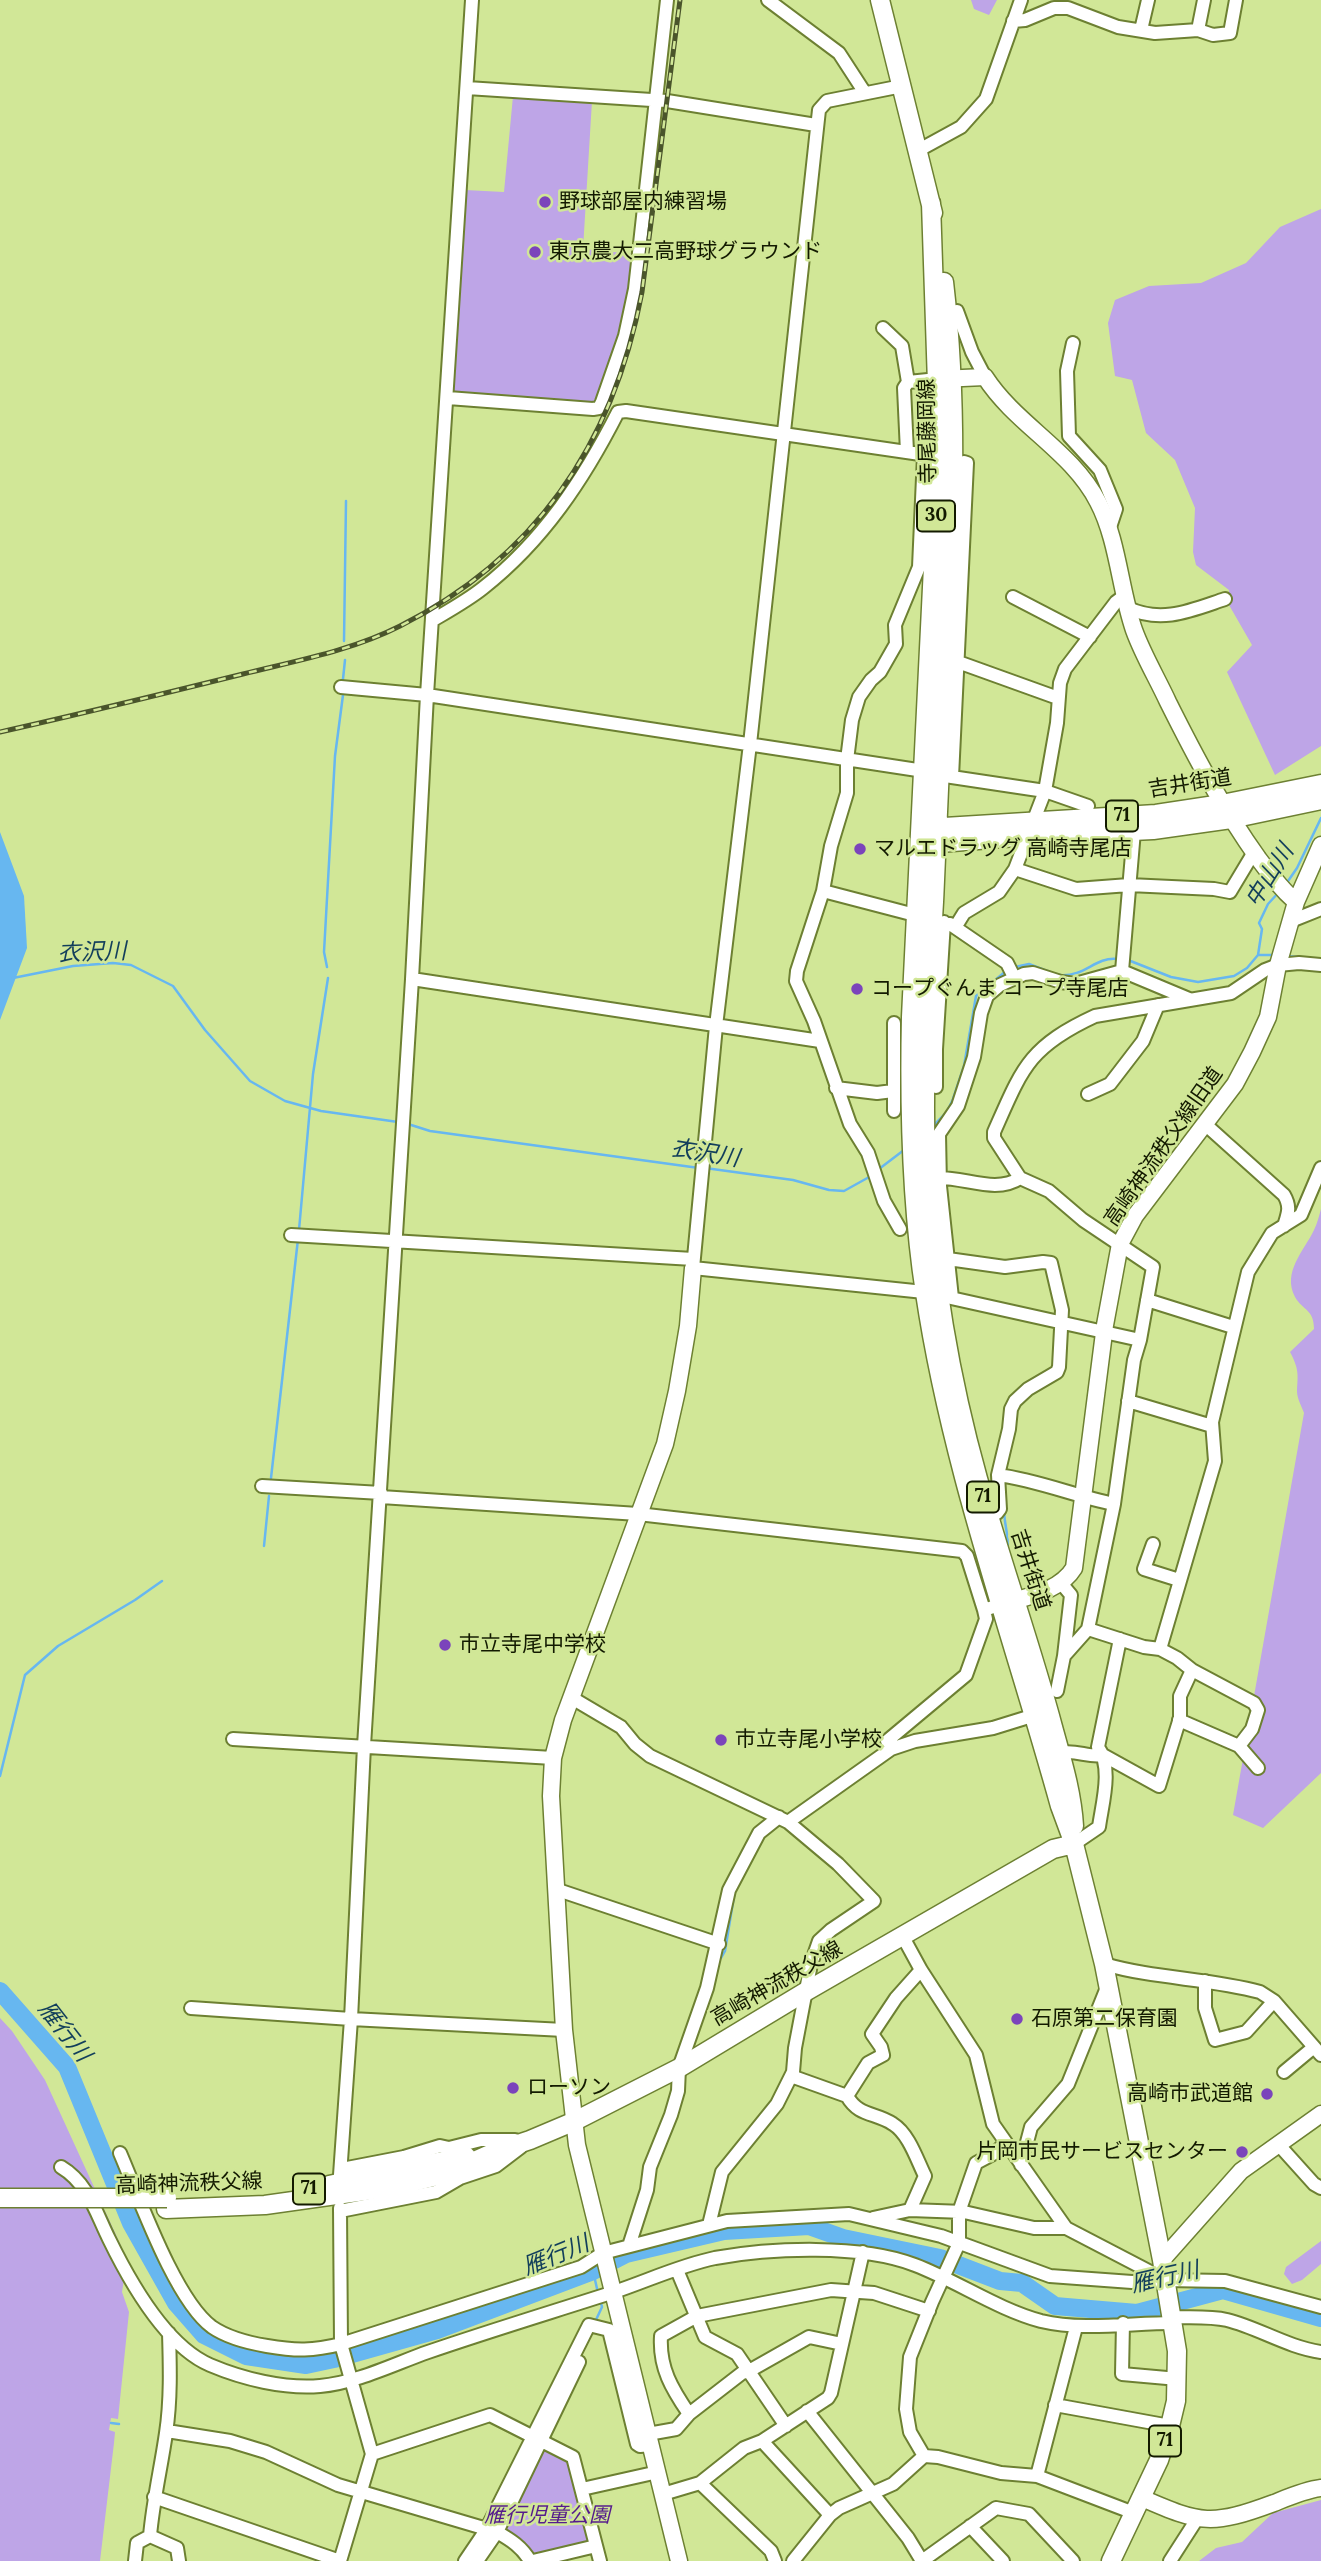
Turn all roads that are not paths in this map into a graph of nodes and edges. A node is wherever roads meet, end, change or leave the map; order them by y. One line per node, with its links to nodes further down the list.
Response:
1 (472, 0): 14 (street)
2 (667, 0): 16 (street)
3 (768, 0): 15 (street)
4 (880, 0): 13 (main road, 寺尾藤岡線 / 30)
5 (1021, 0): 10 (street)
6 (1148, 0): 11 (street)
7 (1204, 0): 12 (street)
8 (1236, 0): 12 (street)
9 (1086, 6): 10 (street); 11 (street)
10 (1013, 22): 18 (street)
11 (1141, 30): 12 (street)
12 (1198, 30)
13 (902, 86): 15 (street); 18 (main road, 寺尾藤岡線 / 30)
14 (467, 88): 16 (street); 25 (street)
15 (864, 93): 17 (street)
16 (656, 101): 17 (street); 25 (street)
17 (816, 125): 26 (street)
18 (919, 150): 23 (main road, 寺尾藤岡線 / 30)
19 (957, 311): 22 (street)
20 (883, 328): 24 (street)
21 (1073, 343): 29 (street)
22 (985, 377): 23 (street); 29 (street)
23 (944, 379): 24 (street); 41 (main road, 寺尾藤岡線 / 30)
24 (908, 382): 27 (street)
25 (448, 398): 33 (street)
26 (782, 433): 27 (street); 33 (street); 39 (street)
27 (907, 452): 40 (street)
28 (964, 462): 35 (street)
29 (1109, 530): 32 (street)
30 (1013, 597): 34 (street)
31 (1226, 599): 32 (street)
32 (1126, 602): 34 (street); 45 (street)
33 (433, 620): 37 (street)
34 (1090, 637): 38 (street)
35 (958, 662): 38 (street); 41 (street)
36 (341, 687): 37 (street)
37 (427, 695): 39 (street); 62 (street)
38 (1058, 698): 42 (street)
39 (750, 744): 40 (street); 66 (street)
40 (847, 760): 41 (street); 53 (street)
41 (938, 774): 42 (street); 48 (main road, 寺尾藤岡線 / 30)
42 (1045, 791): 44 (street); 46 (street)
43 (1320, 794): 45 (main road, 吉井街道 / 71)
44 (1088, 806)
45 (1227, 811): 46 (main road, 吉井街道 / 71); 47 (main road, 吉井街道 / 71); 50 (street)
46 (1031, 829): 47 (main road, 吉井街道 / 71); 48 (main road, 吉井街道 / 71); 51 (street)
47 (1134, 831): 52 (street)
48 (929, 836): 56 (main road, 71)
49 (1321, 845): 54 (street, 高崎神流秩父線旧道)
50 (1254, 852): 52 (street); 54 (street)
51 (1015, 869): 52 (street); 56 (street)
52 (1129, 885): 60 (street)
53 (823, 891): 56 (street); 67 (street)
54 (1287, 894): 57 (street, 高崎神流秩父線旧道)
55 (1321, 909): 57 (street)
56 (937, 920): 61 (street); 68 (street); 84 (main road, 吉井街道 / 71); 84 (main road, 吉井街道 / 71)
57 (1291, 921): 58 (street, 高崎神流秩父線旧道)
58 (1278, 965): 59 (street); 63 (street); 73 (street, 高崎神流秩父線旧道)
59 (1321, 965)
60 (1122, 971): 61 (street); 63 (street)
61 (1014, 977): 75 (street)
62 (412, 979): 66 (street); 80 (street)
63 (1189, 999): 64 (street)
64 (1158, 1005): 71 (street); 76 (street)
65 (894, 1023): 70 (street)
66 (716, 1026): 67 (street); 83 (street)
67 (820, 1041): 69 (street)
68 (936, 1087)
69 (836, 1088): 70 (street); 78 (street)
70 (893, 1091): 72 (street)
71 (1088, 1094)
72 (894, 1111)
73 (1206, 1125): 77 (street); 81 (street, 高崎神流秩父線旧道)
74 (1321, 1168): 77 (street)
75 (939, 1178): 76 (street); 82 (street)
76 (1020, 1178): 81 (street)
77 (1284, 1226): 87 (street)
78 (900, 1229)
79 (291, 1235): 80 (street)
80 (395, 1241): 83 (street); 94 (street)
81 (1120, 1244): 85 (street); 88 (street, 高崎神流秩父線旧道)
82 (948, 1259): 84 (street); 86 (street)
83 (693, 1264): 84 (street); 97 (street)
84 (938, 1295): 86 (street); 98 (main road, 吉井街道 / 71); 102 (main road, 吉井街道 / 71)
85 (1147, 1300): 87 (street); 89 (street)
86 (1061, 1324): 88 (street); 92 (street)
87 (1233, 1327): 91 (street)
88 (1104, 1333): 89 (street); 95 (street, 高崎神流秩父線旧道)
89 (1140, 1339): 90 (street)
90 (1128, 1401): 91 (street); 96 (street)
91 (1212, 1426): 100 (street)
92 (998, 1475): 95 (street); 98 (street)
93 (262, 1486): 94 (street)
94 (381, 1495): 97 (street); 114 (street)
95 (1083, 1497): 96 (street); 101 (street, 高崎神流秩父線旧道)
96 (1114, 1504): 103 (street)
97 (638, 1514): 102 (street); 109 (street)
98 (988, 1516): 102 (main road, 吉井街道 / 71)
99 (1153, 1544): 100 (street)
100 (1179, 1580): 105 (street)
101 (1061, 1583): 102 (street); 106 (street)
102 (1001, 1605): 110 (main road, 吉井街道 / 71); 113 (street); 116 (main road, 吉井街道 / 71)
103 (1088, 1629): 104 (street); 106 (street)
104 (1120, 1639): 105 (street); 117 (street)
105 (1160, 1648): 107 (street)
106 (1064, 1656): 108 (street)
107 (1192, 1670): 111 (street); 115 (street)
108 (1058, 1691)
109 (572, 1698): 118 (street); 120 (street)
110 (1035, 1715): 120 (street); 121 (main road, 吉井街道 / 71)
111 (1179, 1720): 115 (street); 117 (street)
112 (233, 1739): 114 (street)
113 (887, 1741)
114 (364, 1746): 118 (street); 132 (street)
115 (1239, 1746): 119 (street)
116 (1060, 1753): 117 (street); 121 (main road, 吉井街道 / 71)
117 (1103, 1755): 121 (street)
118 (553, 1758): 122 (street)
119 (1258, 1768)
120 (784, 1820): 124 (street); 129 (street)
121 (1074, 1844): 123 (main road, 高崎神流秩父線 / 71); 125 (main road, 吉井街道 / 71)
122 (558, 1890): 124 (street); 133 (street)
123 (904, 1937): 126 (street); 129 (main road, 高崎神流秩父線 / 71)
124 (719, 1944): 135 (street)
125 (1104, 1965): 127 (street); 128 (main road, 吉井街道 / 71)
126 (921, 1970): 138 (street); 142 (street)
127 (1205, 1981): 130 (street); 130 (street)
128 (1108, 1984): 145 (street); 160 (main road, 吉井街道 / 71)
129 (805, 1992): 135 (main road, 高崎神流秩父線 / 71); 137 (street)
130 (1274, 2001): 134 (street)
131 (191, 2008): 132 (street)
132 (351, 2019): 133 (street); 141 (street)
133 (564, 2030): 140 (street)
134 (1317, 2051): 136 (street)
135 (679, 2068): 140 (main road, 高崎神流秩父線 / 71); 157 (street)
136 (1284, 2072)
137 (791, 2076): 138 (street); 154 (street)
138 (848, 2096): 151 (street)
139 (1321, 2114): 143 (street)
140 (575, 2121): 141 (main road, 高崎神流秩父線 / 71); 159 (street)
141 (530, 2140): 149 (main road, 高崎神流秩父線 / 71); 173 (street)
142 (1006, 2143): 145 (street); 152 (street)
143 (1278, 2144): 147 (street); 160 (street)
144 (120, 2152): 173 (street)
145 (1021, 2165): 155 (street)
146 (61, 2167): 172 (street)
147 (1321, 2188)
148 (0, 2198): 149 (main road, 高崎神流秩父線 / 71, bridge)
149 (167, 2204): 150 (main road, 高崎神流秩父線 / 71)
150 (0, 2210)
151 (910, 2210): 152 (street); 153 (street)
152 (959, 2212): 155 (street); 156 (street)
153 (869, 2219): 154 (street); 156 (street)
154 (709, 2225): 157 (street)
155 (1066, 2228): 163 (street)
156 (959, 2243): 162 (street); 163 (street)
157 (629, 2246): 159 (street)
158 (863, 2252): 161 (street); 162 (street); 164 (street)
159 (603, 2253): 165 (street); 173 (street)
160 (1162, 2260): 163 (main road, 吉井街道 / 71)
161 (677, 2270): 165 (street); 168 (street)
162 (943, 2277): 167 (street); 171 (street)
163 (1165, 2283): 166 (street); 169 (main road, 71)
164 (854, 2291): 167 (street); 168 (street); 174 (street)
165 (613, 2292): 177 (street); 186 (street)
166 (1321, 2307)
167 (929, 2311): 189 (street)
168 (697, 2316): 176 (street); 181 (street)
169 (1171, 2317): 170 (street); 175 (street); 178 (main road, 71)
170 (1123, 2323): 171 (street); 178 (street)
171 (1076, 2327): 179 (street)
172 (169, 2333): 177 (street); 184 (street)
173 (341, 2344): 177 (street)
174 (842, 2344): 176 (street); 180 (street)
175 (1321, 2352)
176 (749, 2371): 181 (street); 182 (street)
177 (350, 2379): 188 (street)
178 (1178, 2379): 183 (main road, 71)
179 (1055, 2405): 183 (street); 191 (street)
180 (807, 2411): 182 (street); 197 (street)
181 (690, 2414): 186 (street)
182 (786, 2426): 187 (street)
183 (1170, 2426): 199 (main road, 71)
184 (167, 2431): 195 (street); 198 (street)
185 (537, 2438): 186 (street); 188 (street); 194 (street); 203 (street)
186 (650, 2439): 190 (street)
187 (762, 2441): 192 (street); 200 (street)
188 (372, 2455): 195 (street)
189 (924, 2456): 191 (street); 197 (street)
190 (658, 2472): 194 (street); 196 (street)
191 (1037, 2476): 199 (street)
192 (700, 2483): 196 (street); 214 (street)
193 (1321, 2488): 201 (street)
194 (582, 2489): 205 (street)
195 (360, 2492): 203 (street); 208 (street)
196 (663, 2494): 213 (street)
197 (872, 2494): 200 (street); 202 (street)
198 (153, 2497): 204 (street); 208 (street)
199 (1138, 2505): 201 (street); 218 (main road, 71)
200 (830, 2515): 215 (street)
201 (1197, 2519): 219 (street)
202 (970, 2526): 216 (street); 217 (street)
203 (491, 2531): 209 (street); 210 (street); 211 (street)
204 (150, 2536): 206 (street); 207 (street)
205 (596, 2546): 211 (street); 212 (street)
206 (135, 2561)
207 (179, 2561)
208 (340, 2561)
209 (465, 2561)
210 (477, 2561)
211 (531, 2561)
212 (600, 2561)
213 (679, 2561)
214 (775, 2561)
215 (793, 2561)
216 (1003, 2561)
217 (1073, 2561)
218 (1111, 2561)
219 (1170, 2561)

